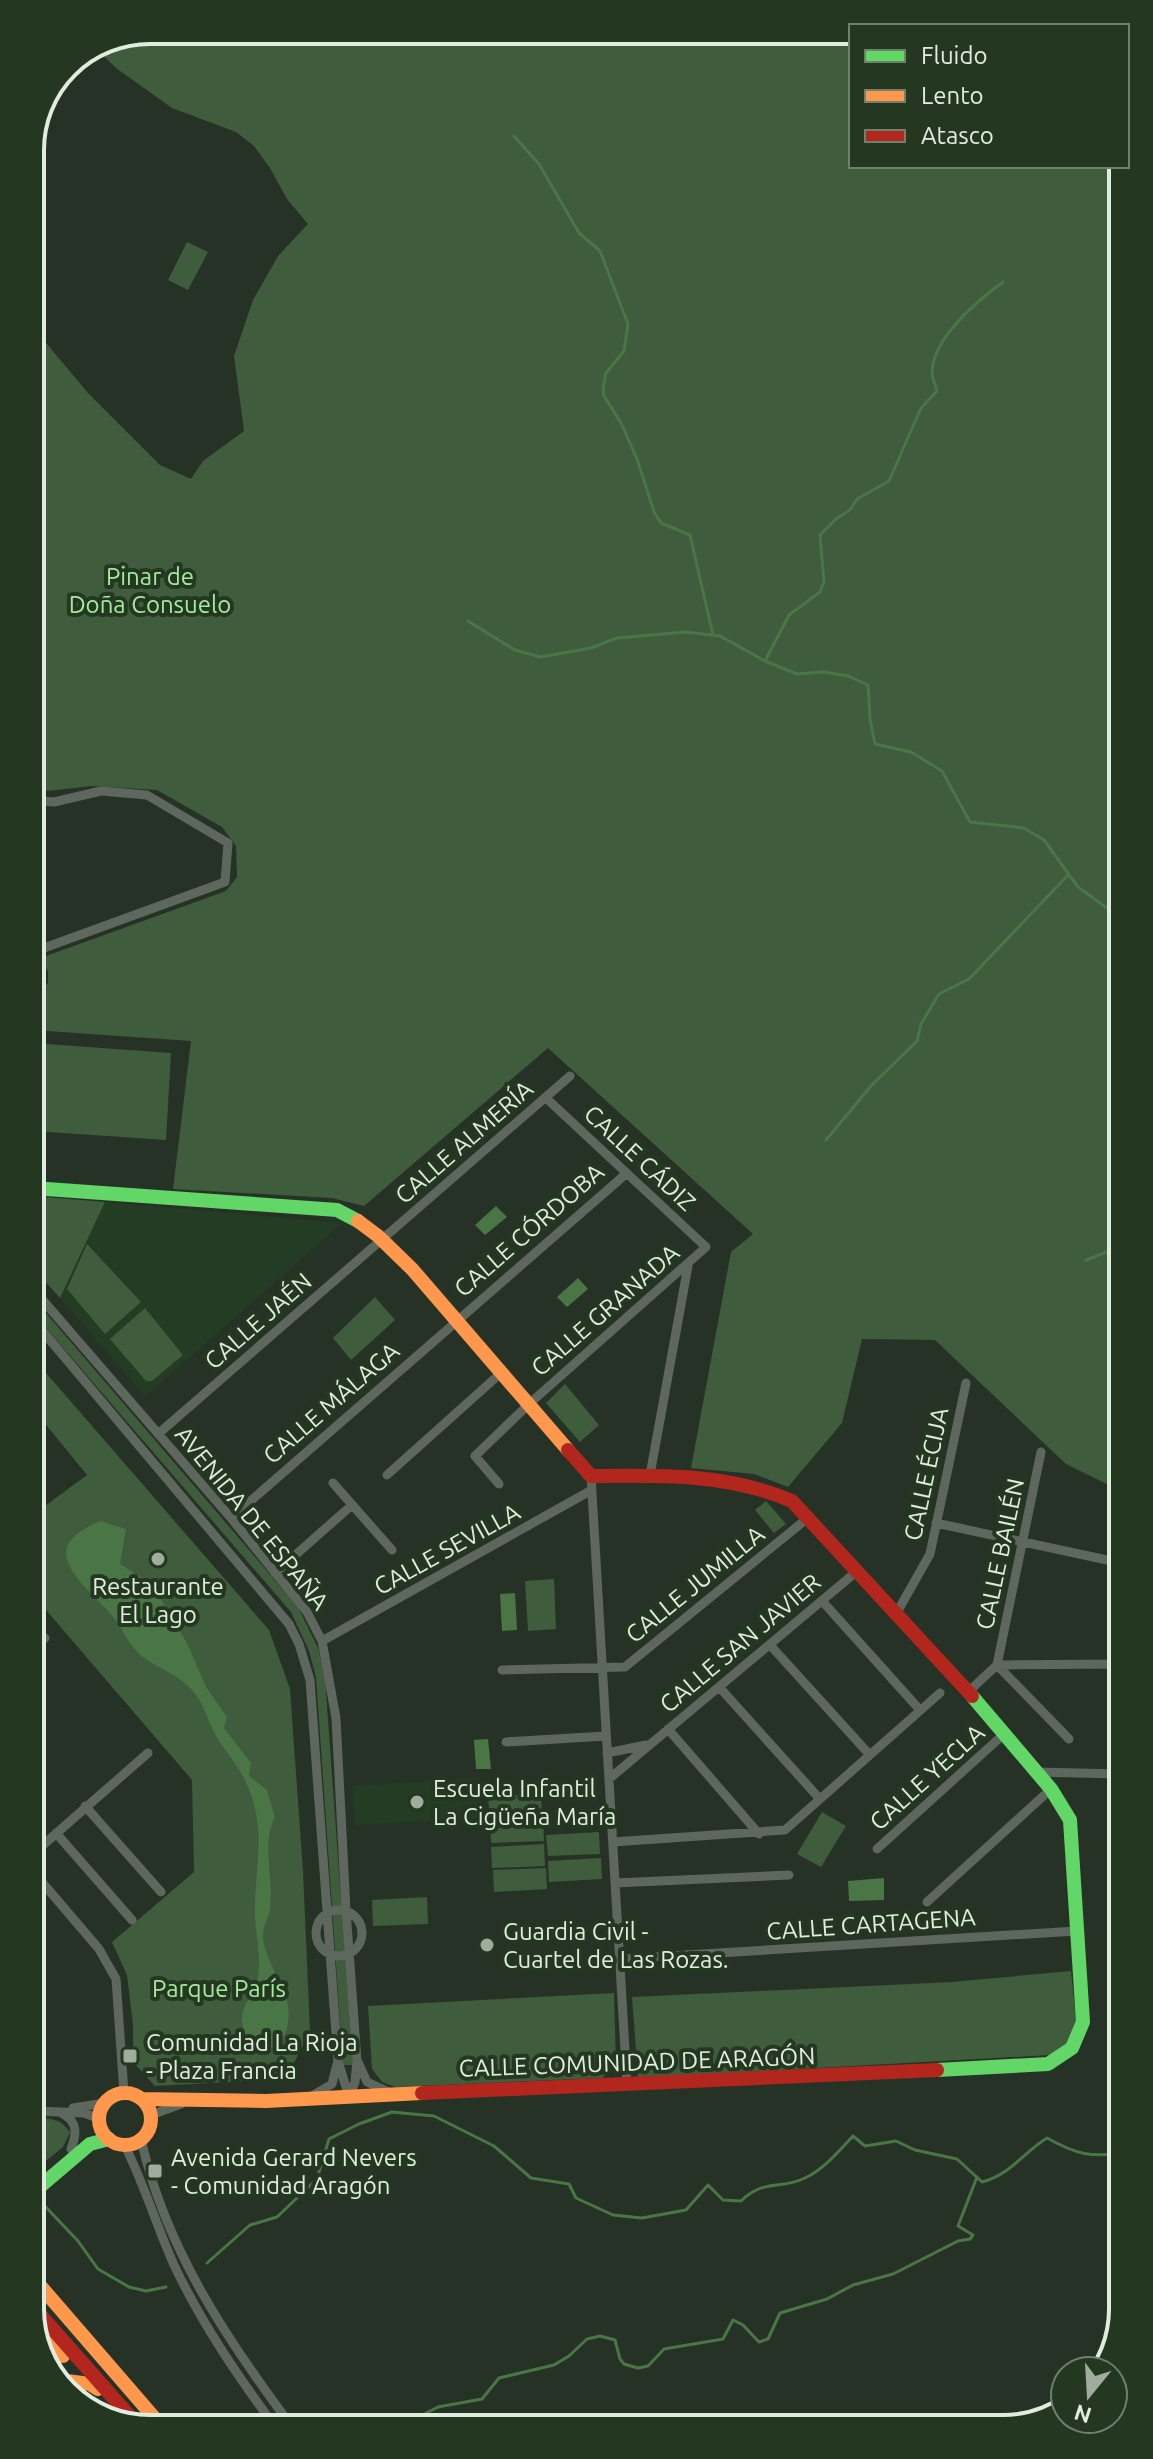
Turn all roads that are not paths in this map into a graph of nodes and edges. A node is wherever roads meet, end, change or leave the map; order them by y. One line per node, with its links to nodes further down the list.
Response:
1 (44, 801): 2 (street)
2 (44, 951)
3 (570, 1076): 4 (street, CALLE ALMERÍA)
4 (546, 1098): 5 (street, CALLE CÁDIZ); 7 (street, CALLE ALMERÍA)
5 (627, 1173): 8 (street, CALLE CÁDIZ); 11 (street, CALLE CÓRDOBA)
6 (44, 1189): 7 (main road)
7 (384, 1238): 11 (main road); 16 (street, CALLE JAÉN)
8 (706, 1247): 9 (street, CALLE GRANADA)
9 (688, 1265): 15 (street, CALLE GRANADA); 19 (street)
10 (44, 1302): 16 (street, AVENIDA DE ESPAÑA)
11 (457, 1318): 13 (main road); 25 (street, CALLE MÁLAGA)
12 (44, 1333): 70 (street, AVENIDA DE ESPAÑA)
13 (502, 1372): 15 (main road); 18 (street)
14 (966, 1383): 26 (street, CALLE ÉCIJA)
15 (529, 1404): 21 (street, CALLE GRANADA); 22 (main road)
16 (158, 1434): 25 (street, AVENIDA DE ESPAÑA)
17 (1041, 1452): 27 (street, CALLE BAILÉN)
18 (387, 1475)
19 (650, 1475): 22 (main road); 24 (main road)
20 (333, 1483): 23 (street)
21 (499, 1484)
22 (591, 1484): 34 (street, CALLE SEVILLA); 38 (street)
23 (352, 1505): 28 (street); 31 (street)
24 (809, 1517): 30 (main road); 38 (street, CALLE JUMILLA)
25 (231, 1518): 31 (street, AVENIDA DE ESPAÑA)
26 (936, 1523): 27 (street); 33 (street, CALLE ÉCIJA)
27 (1024, 1542): 29 (street); 37 (street, CALLE BAILÉN)
28 (392, 1550)
29 (1109, 1560)
30 (856, 1572): 32 (street, CALLE SAN JAVIER); 33 (main road)
31 (275, 1573): 34 (street, AVENIDA DE ESPAÑA)
32 (823, 1602): 35 (street, CALLE SAN JAVIER); 43 (street)
33 (896, 1614): 41 (main road)
34 (322, 1641): 69 (street, AVENIDA DE ESPAÑA)
35 (770, 1645): 40 (street, CALLE SAN JAVIER); 52 (street)
36 (1109, 1664): 37 (street)
37 (997, 1665): 41 (street); 47 (street)
38 (603, 1667): 39 (street, CALLE JUMILLA); 46 (street)
39 (502, 1670)
40 (720, 1688): 44 (street, CALLE SAN JAVIER); 57 (street)
41 (968, 1692): 45 (main road)
42 (940, 1693): 43 (street)
43 (920, 1710): 52 (street)
44 (668, 1729): 49 (street, CALLE SAN JAVIER); 60 (street)
45 (1004, 1734): 53 (main road); 63 (street, CALLE YECLA)
46 (606, 1736): 48 (street); 51 (street)
47 (1069, 1739)
48 (506, 1742)
49 (649, 1745): 51 (street, CALLE SAN JAVIER); 55 (street, CALLE SAN JAVIER)
50 (148, 1753): 58 (street)
51 (607, 1753): 55 (street)
52 (869, 1754): 57 (street)
53 (1036, 1772): 54 (street); 56 (main road)
54 (1109, 1774)
55 (609, 1779): 61 (street)
56 (1051, 1789): 68 (street); 72 (main road)
57 (819, 1798): 60 (street)
58 (85, 1806): 59 (street); 67 (street)
59 (56, 1833): 62 (street); 71 (street)
60 (759, 1834): 61 (street)
61 (613, 1842): 65 (street)
62 (44, 1844)
63 (877, 1849)
64 (789, 1875): 65 (street)
65 (615, 1883): 75 (street)
66 (44, 1885): 79 (street)
67 (161, 1892)
68 (927, 1902)
69 (346, 1910): 70 (street); 73 (street, AVENIDA DE ESPAÑA); 73 (street, AVENIDA DE ESPAÑA)
70 (327, 1912): 74 (street, AVENIDA DE ESPAÑA)
71 (132, 1920)
72 (1077, 1931): 75 (street, CALLE CARTAGENA); 78 (main road, CALLE COMUNIDAD DE ARAGÓN)
73 (349, 1954): 74 (street); 77 (street, AVENIDA DE ESPAÑA)
74 (331, 1955): 76 (street, AVENIDA DE ESPAÑA)
75 (620, 1959): 78 (street)
76 (338, 2061): 81 (street, AVENIDA DE ESPAÑA); 83 (street)
77 (357, 2061): 80 (street); 81 (street, AVENIDA DE ESPAÑA)
78 (627, 2084): 80 (main road, CALLE COMUNIDAD DE ARAGÓN)
79 (124, 2093): 82 (main road); 85 (main road)
80 (394, 2095): 81 (main road, CALLE COMUNIDAD DE ARAGÓN)
81 (349, 2097): 83 (main road, CALLE COMUNIDAD DE ARAGÓN)
82 (141, 2099): 84 (main road, CALLE COMUNIDAD DE ARAGÓN); 88 (main road)
83 (307, 2099): 84 (main road, CALLE COMUNIDAD DE ARAGÓN)
84 (188, 2102): 88 (street, CALLE COMUNIDAD DE ARAGÓN)
85 (105, 2103): 86 (street); 89 (main road)
86 (54, 2110): 87 (street); 89 (street); 93 (street)
87 (44, 2111)
88 (151, 2115): 91 (main road)
89 (100, 2120): 90 (main road); 93 (main road)
90 (109, 2139): 92 (main road); 95 (main road)
91 (141, 2139): 92 (main road); 107 (street)
92 (124, 2144): 106 (street)
93 (71, 2149): 94 (main road)
94 (44, 2171)
95 (44, 2183)
96 (44, 2290): 105 (main road)
97 (45, 2320): 104 (main road)
98 (47, 2331): 101 (main road)
99 (50, 2343): 101 (main road)
100 (74, 2383): 101 (main road)
101 (94, 2386): 102 (main road); 103 (main road)
102 (111, 2407)
103 (115, 2408)
104 (125, 2411)
105 (152, 2415)
106 (266, 2415)
107 (283, 2415)

